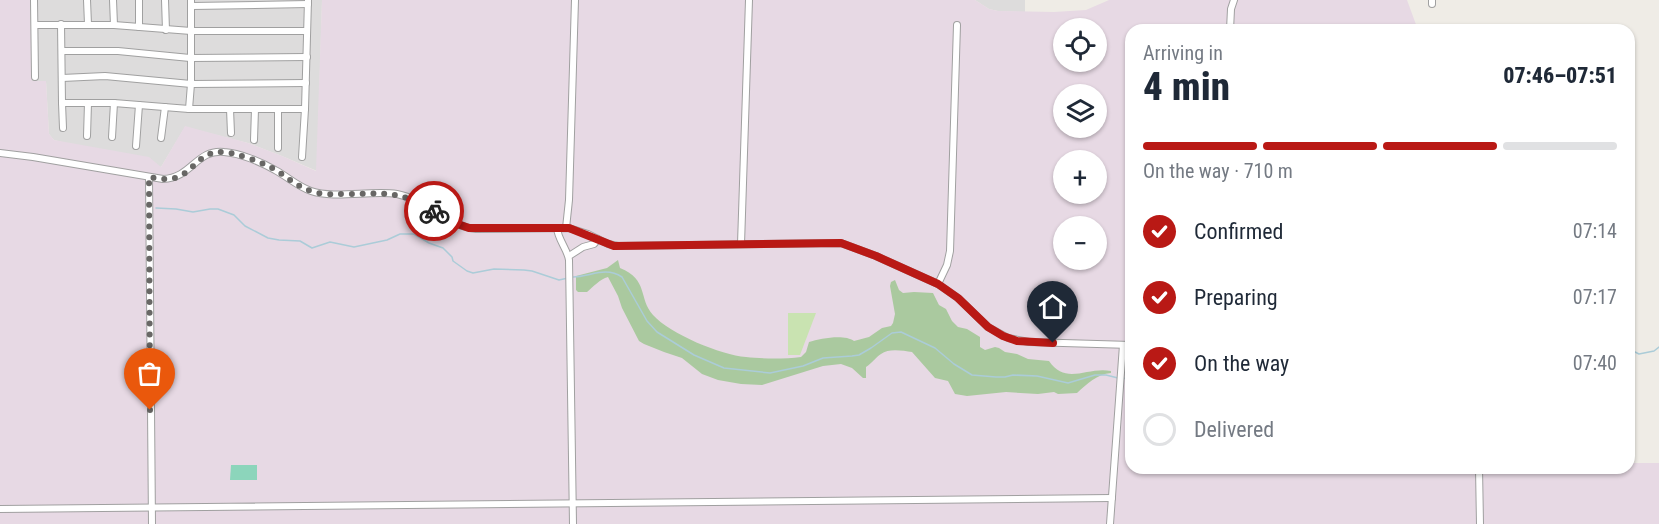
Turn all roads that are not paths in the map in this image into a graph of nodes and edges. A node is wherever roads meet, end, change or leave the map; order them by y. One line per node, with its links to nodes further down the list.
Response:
1 (34, 0): 14 (street)
2 (87, 0): 12 (street)
3 (113, 0): 15 (street)
4 (139, 0): 17 (street)
5 (165, 0): 18 (street)
6 (575, 0): 50 (street)
7 (748, 0): 52 (street)
8 (1234, 0): 13 (street)
9 (308, 2): 10 (street); 20 (street)
10 (192, 3): 19 (street)
11 (61, 24): 12 (street); 14 (street); 21 (street)
12 (87, 24): 15 (street)
13 (1230, 24)
14 (35, 25): 24 (street)
15 (114, 25): 17 (street)
16 (957, 25): 54 (street)
17 (139, 27): 18 (street)
18 (166, 30): 19 (street)
19 (191, 31): 20 (street); 23 (street)
20 (307, 31): 22 (street)
21 (62, 51): 23 (street); 25 (street)
22 (307, 57): 23 (street); 26 (street)
23 (190, 58): 27 (street)
24 (35, 78)
25 (62, 78): 27 (street); 28 (street)
26 (306, 83): 27 (street); 37 (street)
27 (191, 84): 33 (street)
28 (62, 103): 29 (street); 38 (street)
29 (87, 103): 30 (street); 40 (street)
30 (114, 103): 31 (street); 41 (street)
31 (139, 105): 32 (street); 44 (street)
32 (165, 107): 33 (street); 42 (street)
33 (189, 109): 34 (street)
34 (230, 109): 35 (street); 39 (street)
35 (255, 109): 36 (street); 43 (street)
36 (278, 109): 37 (street); 45 (street)
37 (305, 109): 47 (street)
38 (63, 128)
39 (231, 133)
40 (87, 136)
41 (112, 137)
42 (161, 138)
43 (254, 140)
44 (136, 146)
45 (278, 148)
46 (0, 153): 48 (street)
47 (302, 157)
48 (149, 177): 49 (street); 59 (street)
49 (557, 228): 50 (street); 53 (street)
50 (566, 228): 51 (street)
51 (598, 239): 52 (street); 53 (street)
52 (741, 244): 54 (street)
53 (569, 256): 58 (street)
54 (938, 284): 55 (street)
55 (1123, 345): 57 (street)
56 (1479, 474): 64 (street)
57 (1112, 498): 58 (street); 63 (street)
58 (573, 504): 59 (street); 62 (street)
59 (152, 508): 60 (street); 61 (street)
60 (0, 509)
61 (152, 524)
62 (573, 524)
63 (1110, 524)
64 (1480, 524)

